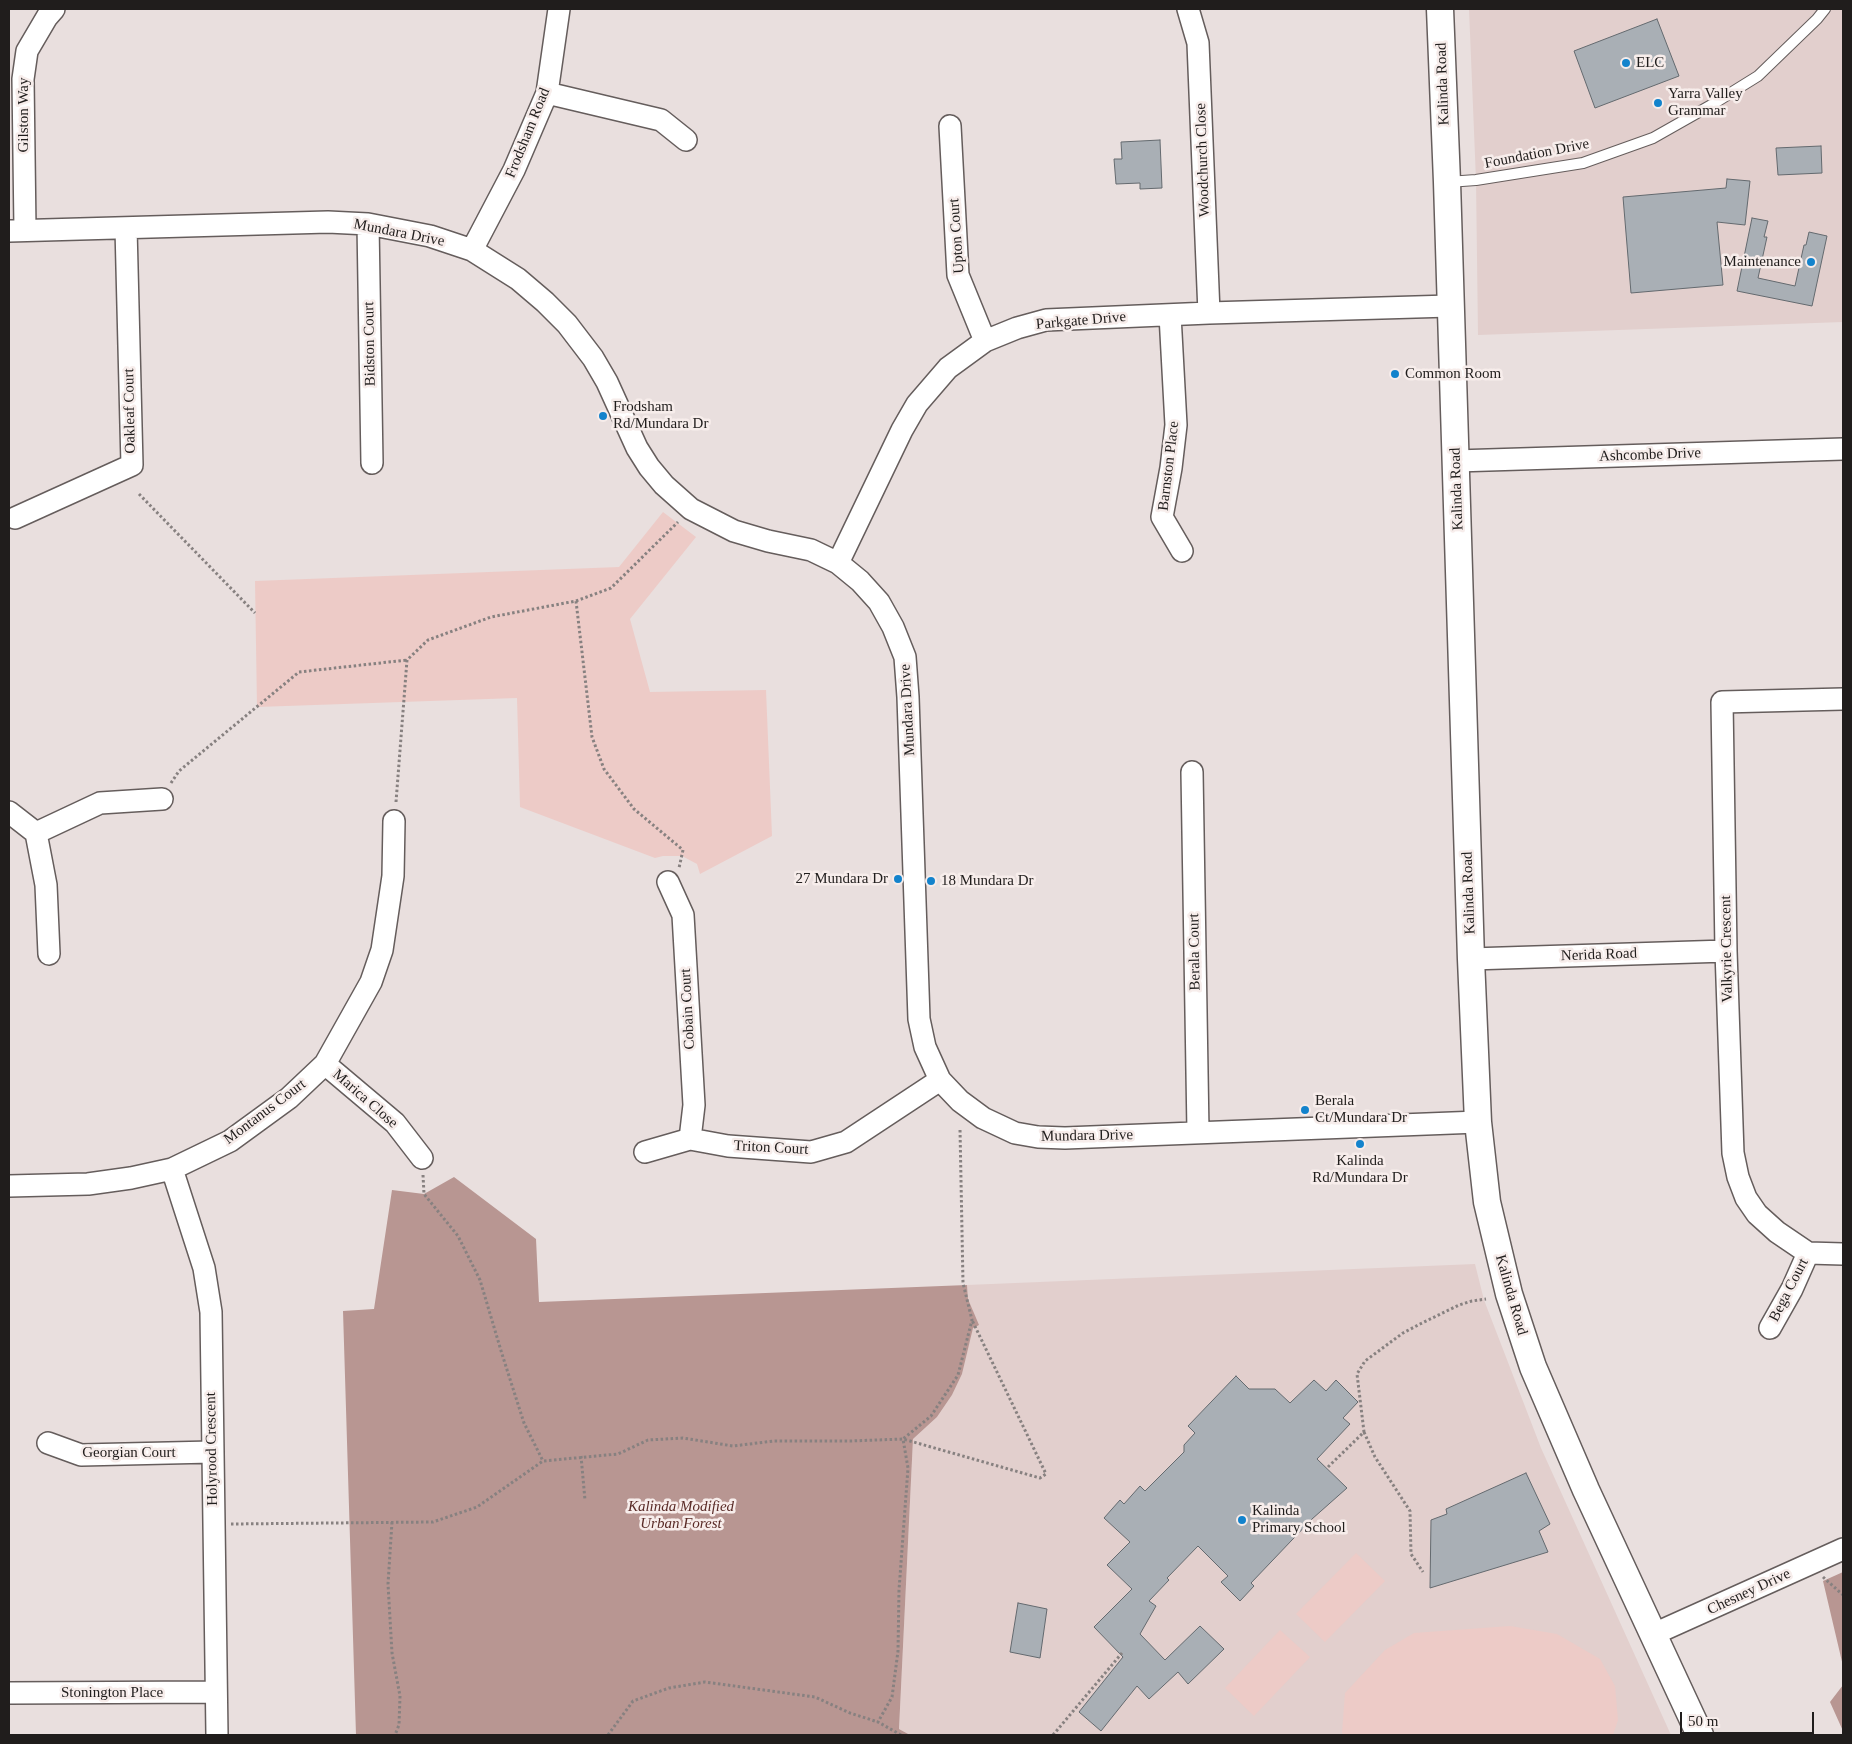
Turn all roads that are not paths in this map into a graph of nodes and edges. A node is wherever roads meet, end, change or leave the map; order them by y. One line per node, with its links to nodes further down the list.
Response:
1 (54, 9): 12 (street, Gilston Way)
2 (559, 9): 6 (street, Frodsham Road)
3 (1188, 9): 15 (street, Woodchurch Close)
4 (1440, 9): 9 (street, Kalinda Road)
5 (1825, 9): 9 (lane, Foundation Drive)
6 (547, 93): 8 (street); 13 (street, Frodsham Road)
7 (950, 126): 17 (street, Upton Court)
8 (686, 140)
9 (1447, 182): 14 (street, Kalinda Road)
10 (368, 224): 11 (street, Mundara Drive); 13 (street, Mundara Drive); 20 (street, Bidston Court)
11 (126, 228): 12 (street, Mundara Drive); 21 (street, Oakleaf Court)
12 (17, 230)
13 (472, 250): 23 (street, Mundara Drive)
14 (1450, 306): 15 (street, Parkgate Drive); 19 (street, Kalinda Road)
15 (1209, 312): 16 (street, Parkgate Drive)
16 (1170, 315): 17 (street, Parkgate Drive); 22 (street, Barnston Place)
17 (985, 341): 23 (street, Parkgate Drive)
18 (1843, 449): 19 (street, Ashcombe Drive)
19 (1456, 461): 33 (street, Kalinda Road)
20 (372, 464)
21 (15, 518)
22 (1182, 551)
23 (838, 563): 35 (street, Mundara Drive)
24 (1843, 698): 31 (street, Valkyrie Crescent)
25 (1192, 772): 37 (street, Berala Court)
26 (162, 799): 29 (street)
27 (9, 812): 29 (street)
28 (394, 821): 34 (street, Montanus Court)
29 (36, 833): 32 (street)
30 (668, 882): 38 (street, Cobain Court)
31 (1726, 952): 33 (street, Nerida Road); 43 (street, Valkyrie Crescent)
32 (49, 954)
33 (1471, 959): 36 (street, Kalinda Road)
34 (325, 1064): 40 (street, Marica Close); 41 (street, Montanus Court)
35 (940, 1080): 37 (street, Mundara Drive); 38 (street, Triton Court)
36 (1478, 1122): 37 (street, Mundara Drive); 49 (street, Kalinda Road)
37 (1198, 1132)
38 (690, 1139): 39 (street, Triton Court)
39 (646, 1152)
40 (422, 1158)
41 (172, 1169): 42 (street, Montanus Court); 47 (street, Holyrood Crescent)
42 (9, 1186)
43 (1808, 1252): 44 (street, Valkyrie Crescent); 45 (street, Bega Court)
44 (1843, 1254)
45 (1770, 1328)
46 (48, 1443): 47 (street, Georgian Court)
47 (212, 1452): 50 (street, Holyrood Crescent)
48 (1843, 1549): 49 (street, Chesney Drive)
49 (1654, 1634): 53 (street, Kalinda Road)
50 (216, 1692): 51 (street, Stonington Place); 52 (street, Holyrood Crescent)
51 (9, 1693)
52 (217, 1735)
53 (1700, 1735)

